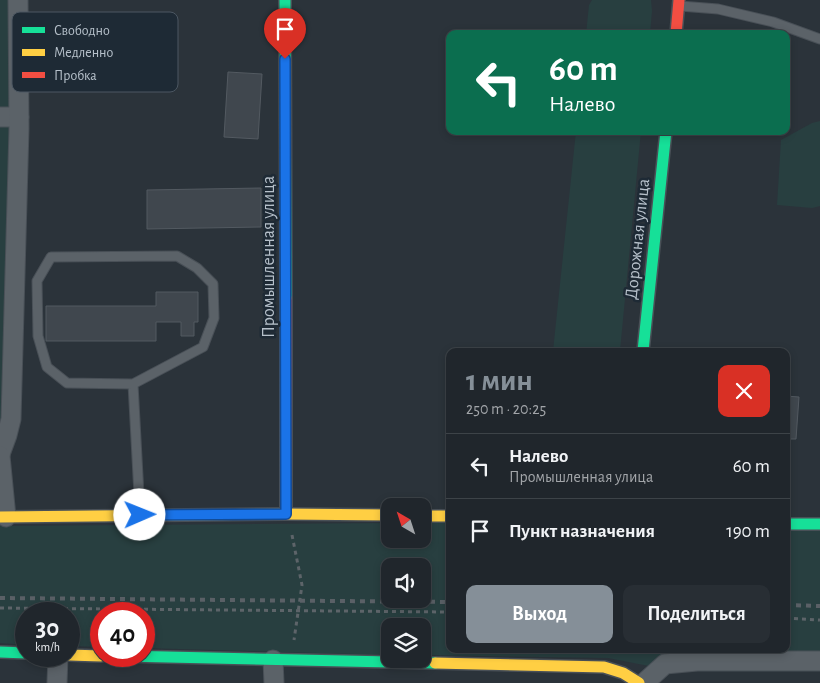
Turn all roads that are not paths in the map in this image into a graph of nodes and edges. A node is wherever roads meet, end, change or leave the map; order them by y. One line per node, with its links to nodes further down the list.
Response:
1 (285, 0): 12 (street, Промышленная улица)
2 (679, 3): 3 (street); 4 (lane)
3 (676, 30)
4 (820, 39)
5 (12, 78): 6 (street)
6 (9, 117): 10 (street)
7 (666, 135): 8 (street, Дорожная улица)
8 (643, 348)
9 (133, 384): 9 (lane); 13 (lane)
10 (4, 429): 11 (street)
11 (0, 455): 17 (street)
12 (287, 514): 13 (street); 14 (street)
13 (140, 515): 17 (street)
14 (381, 515)
15 (431, 516): 16 (street)
16 (446, 516)
17 (3, 517)
18 (790, 524): 19 (street)
19 (820, 524)
20 (0, 652): 21 (street)
21 (15, 653)
22 (155, 657): 23 (street)
23 (282, 660): 27 (street); 28 (street)
24 (820, 661): 29 (street)
25 (58, 667): 26 (street)
26 (57, 683)
27 (274, 683)
28 (639, 683)
29 (644, 683)

